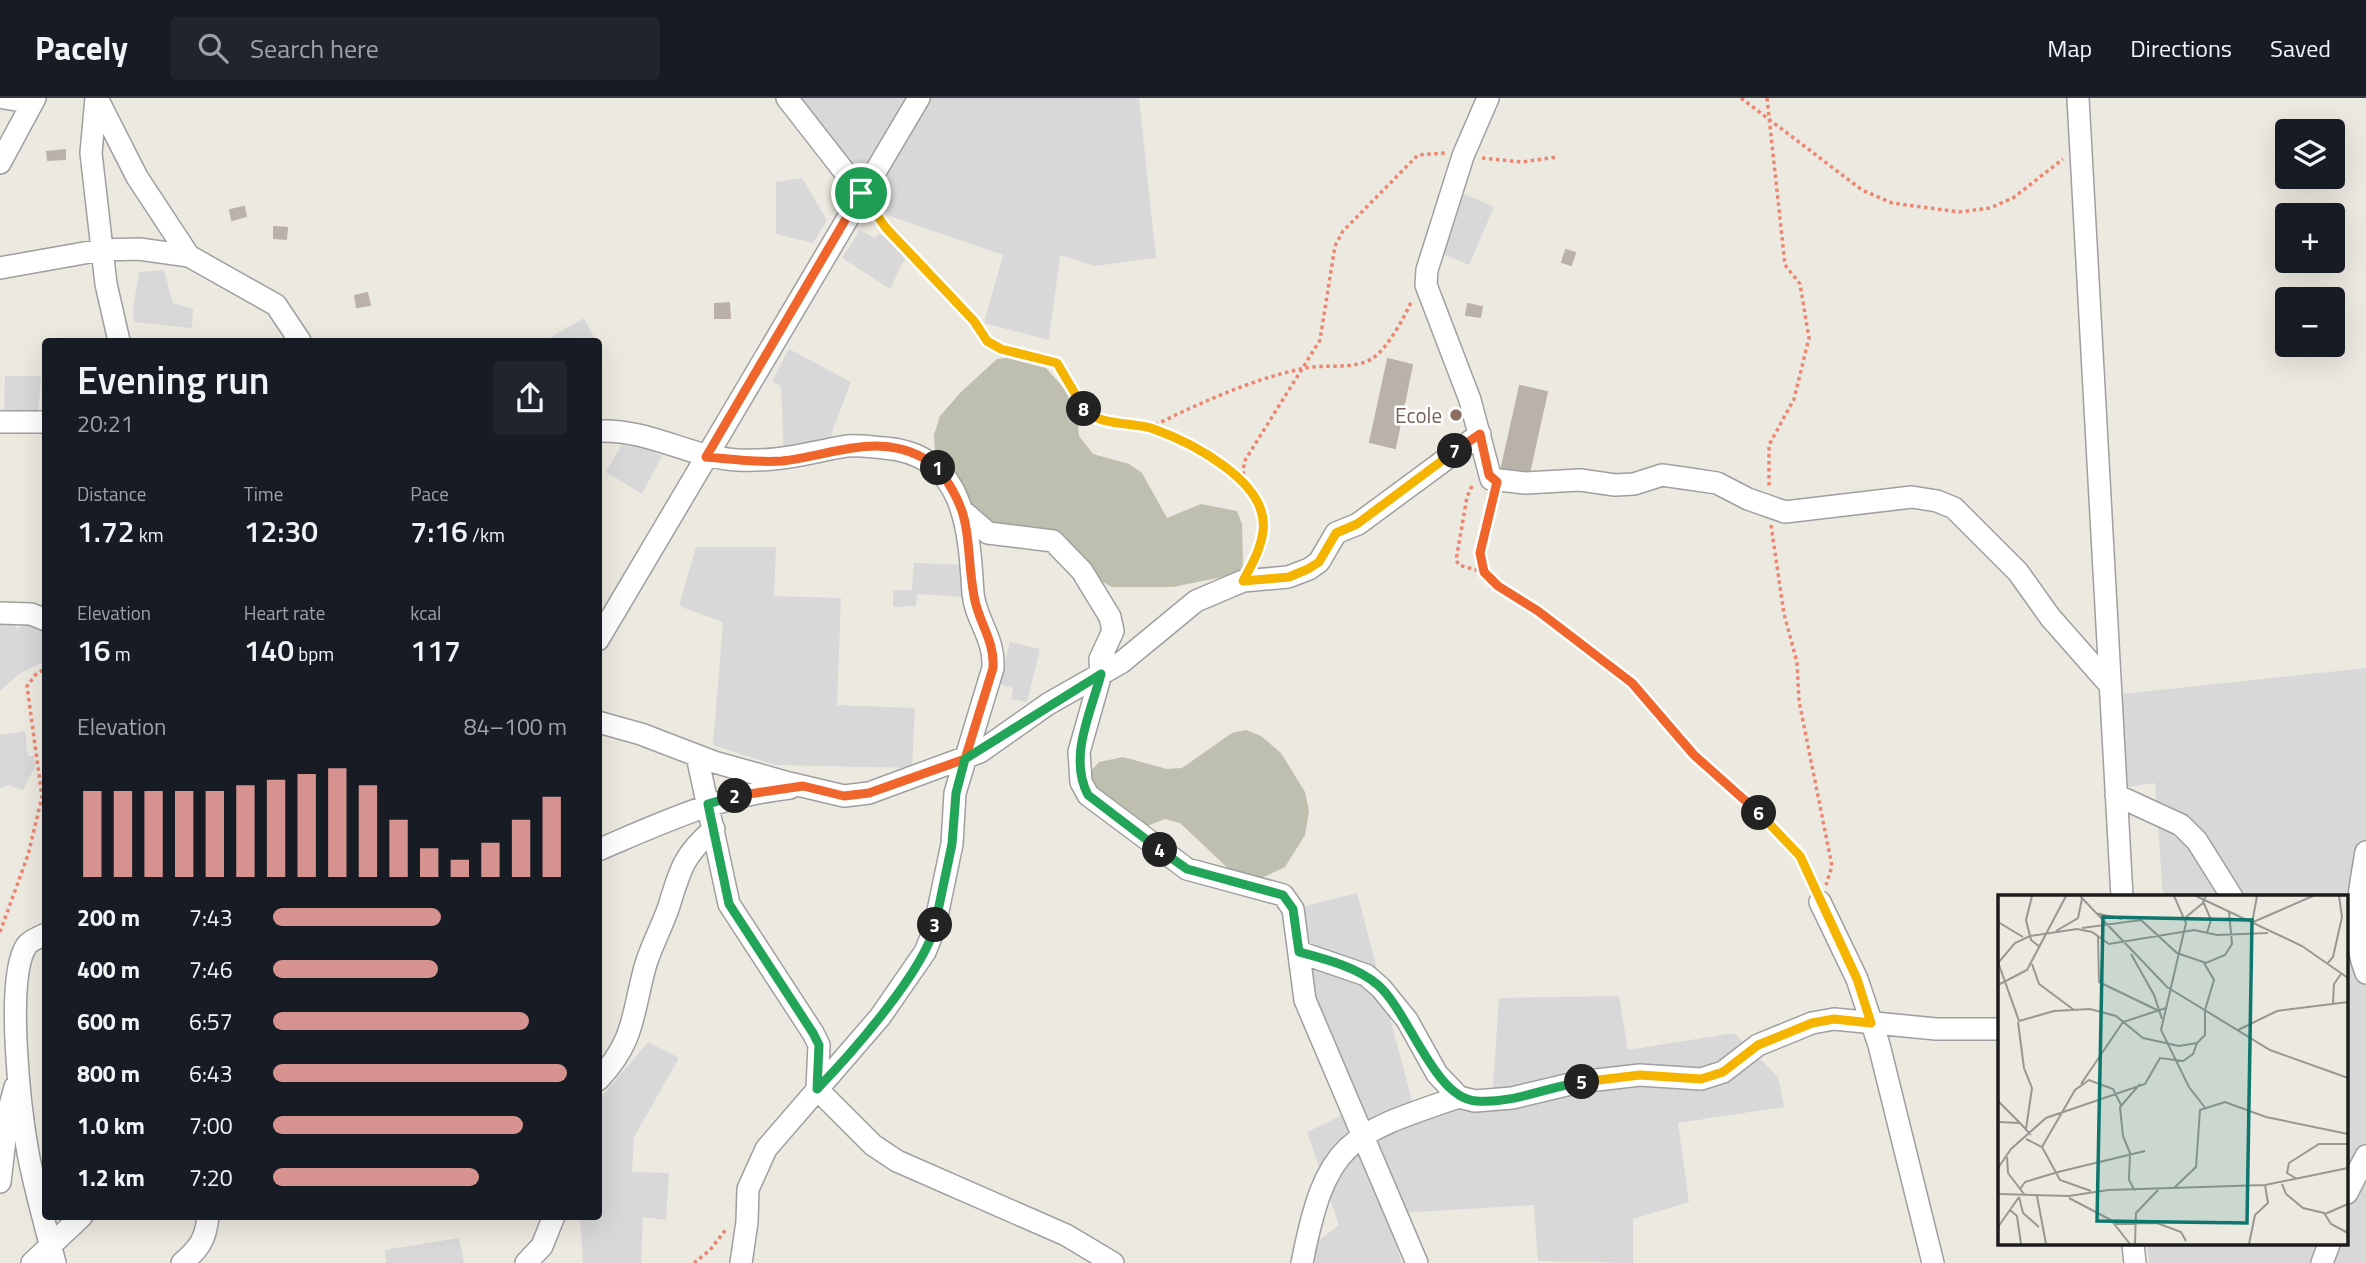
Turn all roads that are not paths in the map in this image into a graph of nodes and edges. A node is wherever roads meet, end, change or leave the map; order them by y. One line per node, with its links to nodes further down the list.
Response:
1 (97, 98): 9 (street); 10 (street)
2 (787, 98): 8 (street)
3 (919, 98): 8 (street)
4 (1488, 98): 17 (street)
5 (2078, 98): 24 (street)
6 (21, 103): 7 (street)
7 (0, 163)
8 (861, 193): 18 (street)
9 (101, 250): 10 (street); 11 (street); 12 (street)
10 (189, 256): 13 (street)
11 (0, 268)
12 (118, 338)
13 (298, 338)
14 (0, 422): 15 (street)
15 (42, 422)
16 (602, 431): 18 (street)
17 (1480, 434): 23 (street); 24 (street)
18 (706, 457): 19 (street); 22 (street)
19 (965, 513): 23 (street); 27 (street)
20 (0, 613): 21 (street)
21 (42, 618)
22 (602, 633)
23 (1101, 674): 27 (street); 38 (street)
24 (2109, 684): 29 (street)
25 (602, 723): 26 (street)
26 (697, 755): 28 (street); 30 (street)
27 (965, 759): 28 (street); 44 (street)
28 (803, 786): 30 (street)
29 (2116, 794): 34 (street); 35 (street)
30 (708, 804): 31 (street); 32 (street)
31 (714, 829): 43 (street); 44 (street)
32 (602, 848)
33 (2366, 852): 39 (street)
34 (2122, 895)
35 (2231, 895)
36 (1820, 902): 40 (street)
37 (42, 936): 42 (street)
38 (1299, 952): 45 (street); 46 (street)
39 (2361, 970)
40 (1871, 1023): 41 (street); 45 (street); 64 (street)
41 (1998, 1028)
42 (19, 1071): 48 (street); 50 (street)
43 (602, 1076)
44 (817, 1089): 60 (street); 61 (street)
45 (1459, 1097): 46 (street)
46 (1362, 1134): 62 (street); 63 (street)
47 (2366, 1156): 49 (street)
48 (0, 1182)
49 (2348, 1192)
50 (42, 1210)
51 (45, 1220): 56 (street)
52 (79, 1220): 56 (street)
53 (208, 1220): 58 (street)
54 (552, 1220): 59 (street)
55 (2328, 1246): 65 (street)
56 (53, 1254): 57 (street)
57 (32, 1263)
58 (182, 1263)
59 (526, 1263)
60 (741, 1263)
61 (1113, 1263)
62 (1302, 1263)
63 (1417, 1263)
64 (1933, 1263)
65 (2322, 1263)

